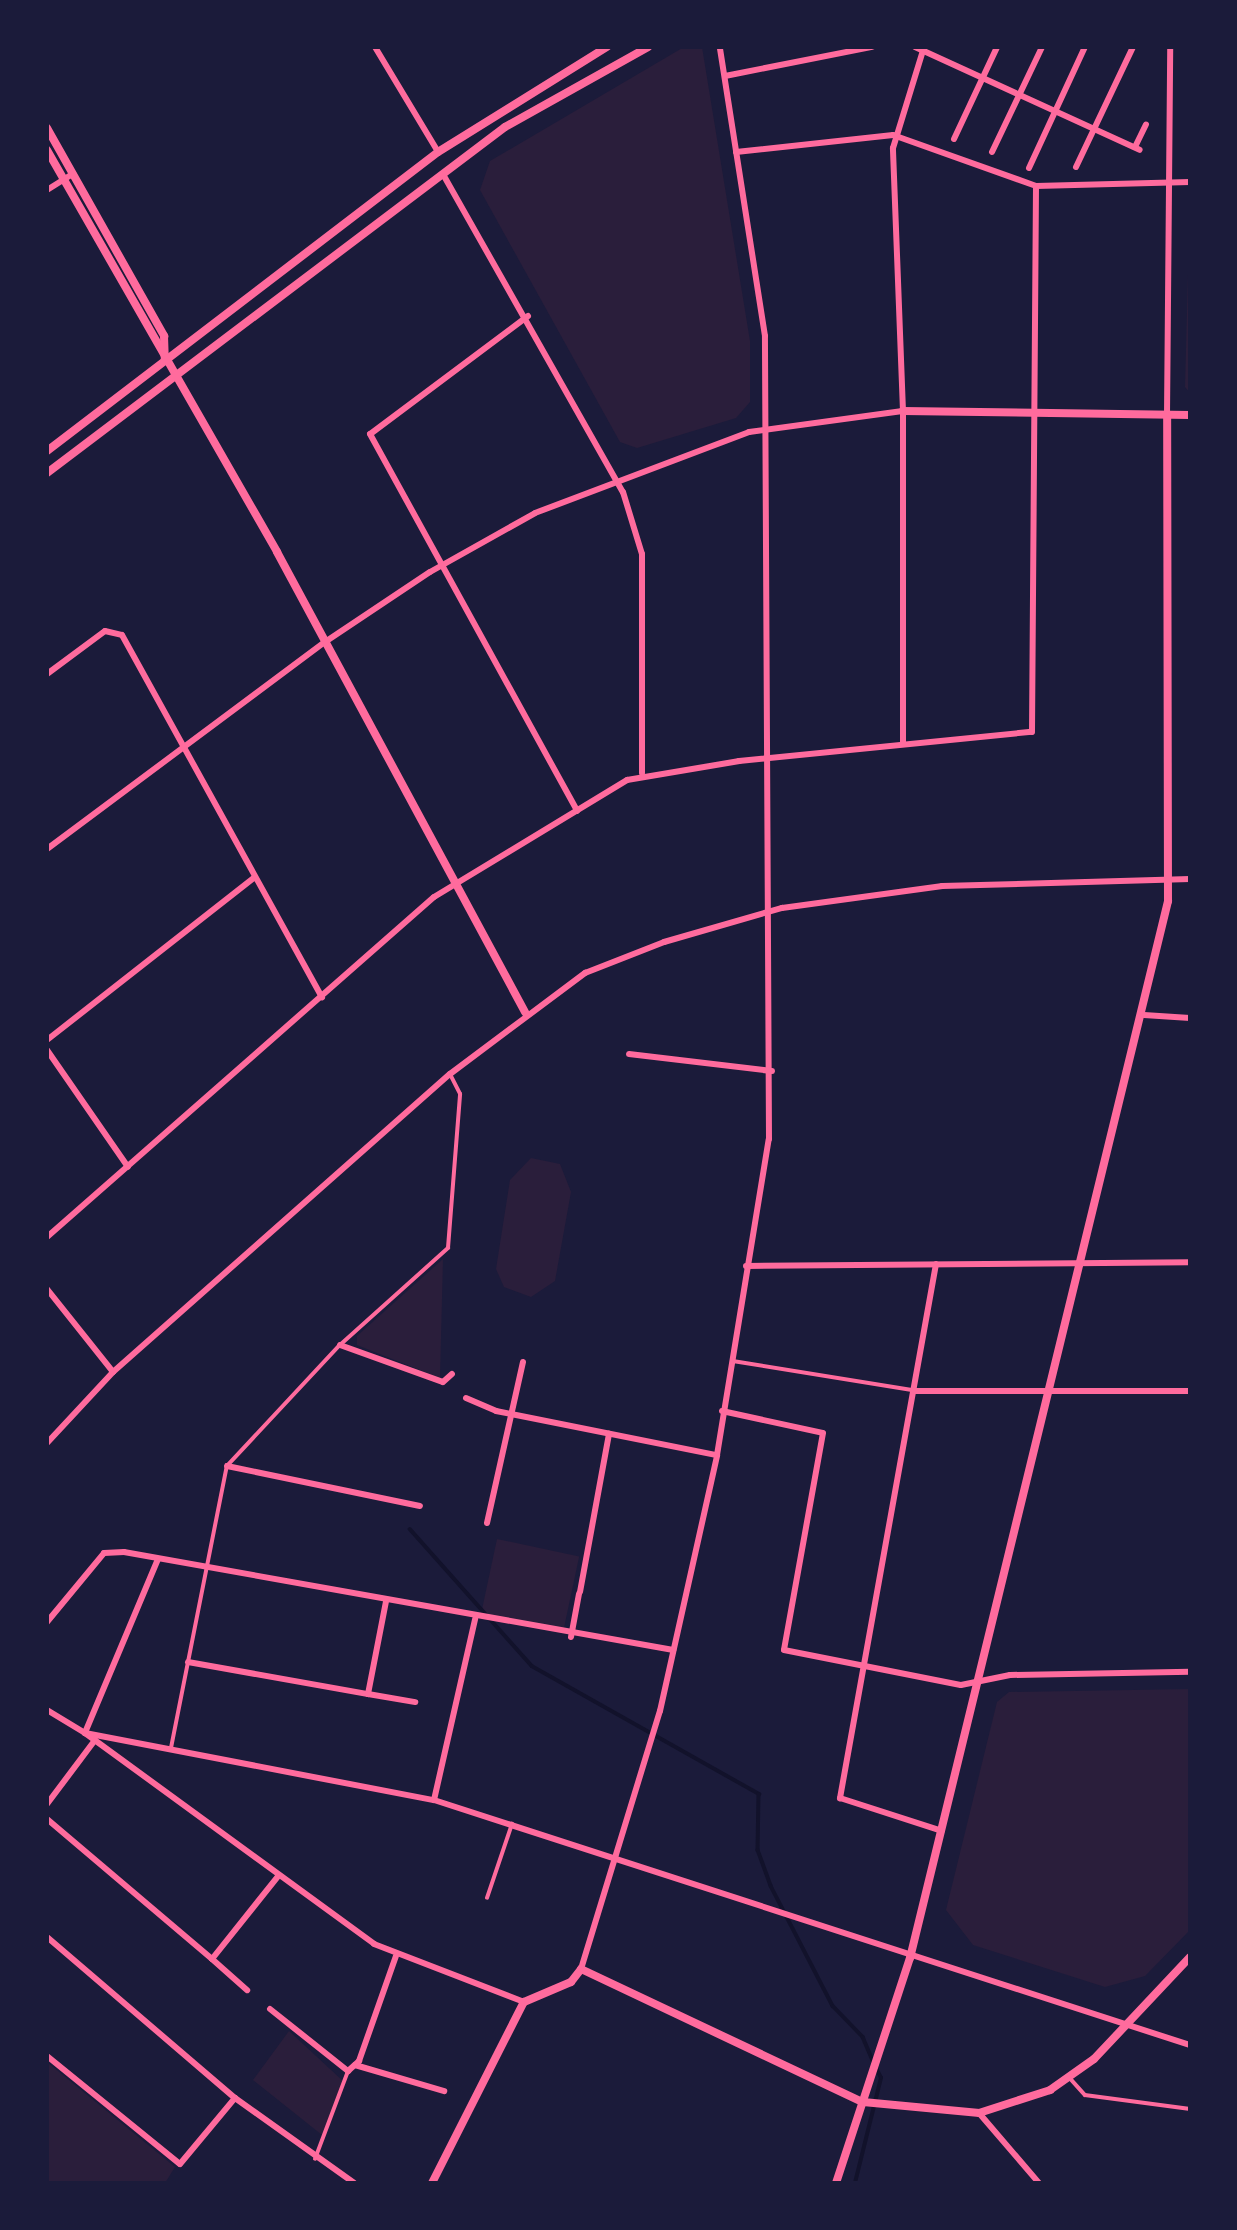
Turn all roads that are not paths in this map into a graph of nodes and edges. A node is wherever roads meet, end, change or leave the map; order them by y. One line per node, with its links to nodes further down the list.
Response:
1 (375, 47): 23 (street)
2 (607, 47): 23 (street)
3 (648, 47): 29 (street)
4 (720, 47): 13 (street)
5 (872, 47): 13 (street)
6 (915, 47): 12 (street)
7 (997, 47): 14 (street)
8 (1042, 47): 15 (street)
9 (1085, 47): 16 (street)
10 (1133, 47): 19 (street)
11 (1171, 47): 31 (street)
12 (924, 49): 14 (street); 20 (street)
13 (725, 76): 24 (street)
14 (983, 77): 15 (street); 21 (street)
15 (1019, 94): 16 (street); 25 (street)
16 (1056, 111): 19 (street); 27 (street)
17 (1146, 124): 19 (street)
18 (47, 128): 28 (street)
19 (1094, 128): 26 (street)
20 (893, 135): 24 (street); 33 (street); 38 (street)
21 (954, 139)
22 (47, 150): 30 (street)
23 (438, 152): 36 (street)
24 (736, 152): 42 (street)
25 (992, 152)
26 (1076, 167)
27 (1029, 169)
28 (72, 174): 30 (street); 36 (street)
29 (444, 176): 35 (street); 37 (street)
30 (63, 179): 34 (street); 36 (street)
31 (1170, 182): 32 (street); 33 (street); 41 (street)
32 (1190, 182)
33 (1036, 186): 39 (street)
34 (47, 190)
35 (528, 316): 45 (street); 46 (street)
36 (164, 361): 37 (street); 43 (street)
37 (174, 376): 44 (street); 47 (street)
38 (903, 411): 39 (street); 42 (street); 49 (street)
39 (1032, 414): 41 (street); 49 (street)
40 (1190, 415): 41 (street)
41 (1167, 416): 56 (street)
42 (766, 429): 45 (street); 51 (street)
43 (47, 451)
44 (47, 473)
45 (618, 476): 46 (street); 52 (street)
46 (441, 567): 47 (street); 53 (street)
47 (326, 642): 50 (street); 58 (street)
48 (47, 674): 50 (street)
49 (902, 744): 51 (street)
50 (183, 748): 54 (street); 55 (street)
51 (764, 759): 52 (street); 59 (street)
52 (642, 773): 53 (street)
53 (577, 811): 58 (street)
54 (47, 849)
55 (255, 877): 60 (street); 64 (street)
56 (1168, 880): 57 (street); 59 (street); 62 (street)
57 (1190, 880)
58 (454, 884): 60 (street); 61 (street)
59 (764, 913): 61 (street); 67 (street)
60 (323, 997): 69 (street)
61 (525, 1012): 68 (street)
62 (1144, 1015): 63 (street); 73 (street)
63 (1190, 1018)
64 (47, 1040)
65 (47, 1050): 69 (street)
66 (629, 1054): 67 (street)
67 (772, 1071): 74 (street)
68 (450, 1074): 76 (lane); 79 (street)
69 (128, 1167): 70 (street)
70 (47, 1237)
71 (1190, 1262): 73 (street)
72 (936, 1264): 73 (street); 74 (street); 82 (street)
73 (1079, 1264): 81 (street)
74 (746, 1266): 77 (street)
75 (47, 1289): 79 (street)
76 (340, 1345): 80 (street); 90 (lane)
77 (730, 1361): 82 (lane); 85 (street)
78 (523, 1362): 86 (street)
79 (113, 1372): 88 (street)
80 (452, 1374)
81 (1048, 1390): 82 (street); 83 (street); 103 (street)
82 (914, 1391): 101 (street)
83 (1190, 1391)
84 (466, 1398): 86 (street)
85 (722, 1411): 89 (street); 101 (street)
86 (512, 1414): 87 (street); 92 (street)
87 (608, 1434): 89 (street); 98 (street)
88 (47, 1443)
89 (717, 1455): 99 (street)
90 (227, 1466): 91 (street); 94 (lane)
91 (420, 1506)
92 (487, 1523)
93 (158, 1559): 94 (street); 97 (street); 107 (street)
94 (207, 1569): 95 (street); 100 (lane)
95 (386, 1601): 96 (street); 104 (street)
96 (475, 1619): 98 (street); 110 (street)
97 (47, 1622)
98 (571, 1637): 99 (street)
99 (673, 1650): 115 (street)
100 (188, 1662): 104 (street); 109 (lane)
101 (867, 1666): 103 (street); 114 (street)
102 (1190, 1672): 103 (street)
103 (979, 1680): 114 (street)
104 (369, 1695): 105 (street)
105 (415, 1702)
106 (47, 1710): 107 (street)
107 (85, 1733): 108 (street); 109 (street)
108 (95, 1740): 111 (street); 116 (street)
109 (171, 1749): 110 (street)
110 (434, 1800): 113 (street)
111 (47, 1804)
112 (47, 1819): 122 (street)
113 (512, 1824): 115 (street); 117 (lane)
114 (942, 1831): 121 (street)
115 (614, 1856): 121 (street); 123 (street)
116 (279, 1875): 119 (street); 122 (street)
117 (486, 1898)
118 (47, 1937): 134 (street)
119 (396, 1956): 125 (street); 130 (street)
120 (1190, 1957): 127 (street)
121 (910, 1958): 127 (street); 135 (street)
122 (212, 1959): 124 (street)
123 (581, 1969): 125 (street); 135 (street)
124 (247, 1990)
125 (524, 2002): 140 (street)
126 (270, 2009): 131 (street)
127 (1125, 2024): 128 (street); 132 (street)
128 (1190, 2045)
129 (47, 2056): 134 (street)
130 (355, 2065): 131 (street); 133 (street)
131 (348, 2071): 138 (lane)
132 (1069, 2077): 136 (lane); 137 (street)
133 (444, 2091)
134 (235, 2098): 138 (street)
135 (863, 2102): 137 (street); 141 (street)
136 (1190, 2109)
137 (979, 2113): 142 (street)
138 (315, 2159): 139 (street)
139 (354, 2183)
140 (432, 2183)
141 (836, 2183)
142 (1039, 2183)

